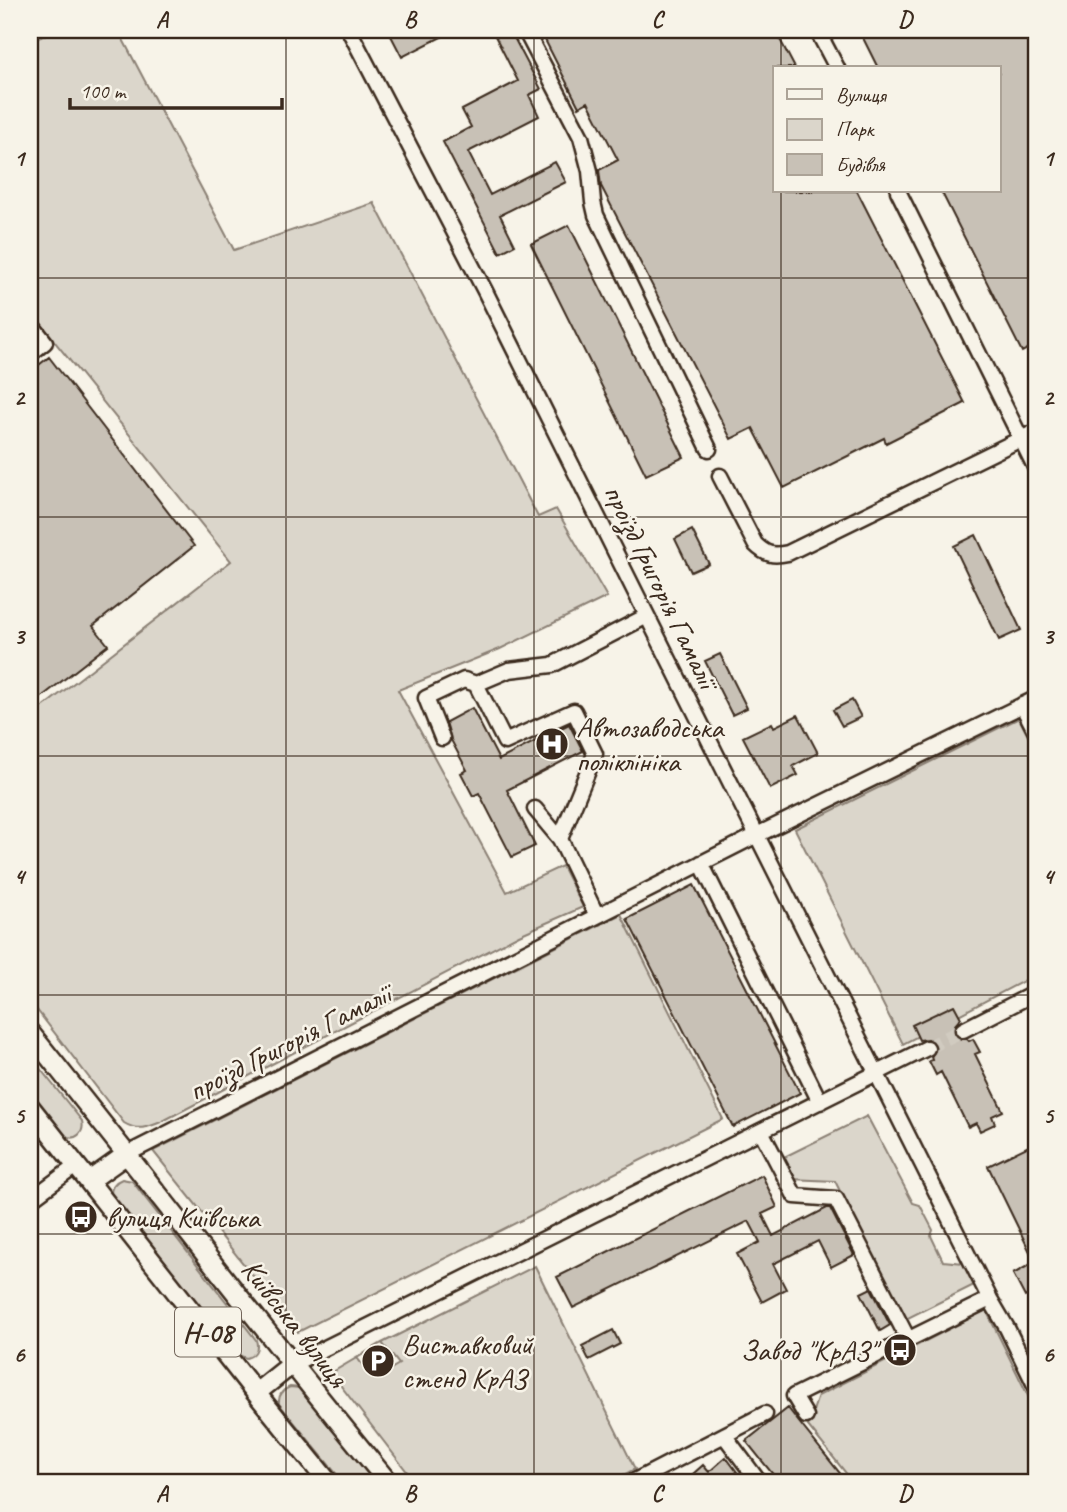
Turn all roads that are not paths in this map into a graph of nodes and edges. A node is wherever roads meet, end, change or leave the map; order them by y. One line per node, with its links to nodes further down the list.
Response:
1 (349, 30): 13 (street, проїзд Григорія Гамалії)
2 (525, 30): 10 (street)
3 (817, 30): 4 (street)
4 (836, 66)
5 (898, 192): 9 (street)
6 (30, 323): 7 (street)
7 (30, 354)
8 (1037, 431): 9 (street)
9 (1021, 439): 11 (street); 12 (street)
10 (709, 449)
11 (1037, 471)
12 (720, 476)
13 (647, 616): 14 (street); 20 (street, проїзд Григорія Гамалії)
14 (476, 684): 18 (street); 21 (street)
15 (1037, 698): 16 (street)
16 (1022, 705): 17 (street); 20 (street)
17 (1037, 734)
18 (442, 738)
19 (536, 809): 21 (street)
20 (757, 835): 22 (street, проїзд Григорія Гамалії); 28 (street)
21 (560, 839): 23 (street)
22 (701, 863): 23 (street, проїзд Григорія Гамалії); 29 (street)
23 (597, 916): 32 (street, проїзд Григорія Гамалії)
24 (1037, 992): 25 (street)
25 (963, 1030)
26 (30, 1033): 32 (main road, Київська вулиця / Н-08)
27 (927, 1048): 28 (street)
28 (878, 1073): 29 (street); 36 (street)
29 (820, 1102): 31 (street)
30 (30, 1107): 33 (main road, Н-08)
31 (761, 1131): 37 (street); 38 (street)
32 (127, 1154): 34 (main road); 38 (main road, Київська вулиця / Н-08)
33 (77, 1166): 34 (main road, Н-08); 35 (street)
34 (89, 1181): 40 (main road, Н-08)
35 (30, 1200)
36 (990, 1299): 37 (street); 39 (street)
37 (908, 1339): 42 (street)
38 (291, 1365): 40 (main road); 46 (main road, Київська вулиця / Н-08)
39 (1037, 1389)
40 (256, 1393): 45 (main road, Н-08)
41 (765, 1414): 43 (street)
42 (806, 1416)
43 (724, 1435): 44 (street); 48 (street)
44 (651, 1478): 47 (street)
45 (328, 1482)
46 (388, 1482)
47 (633, 1482)
48 (759, 1482)

